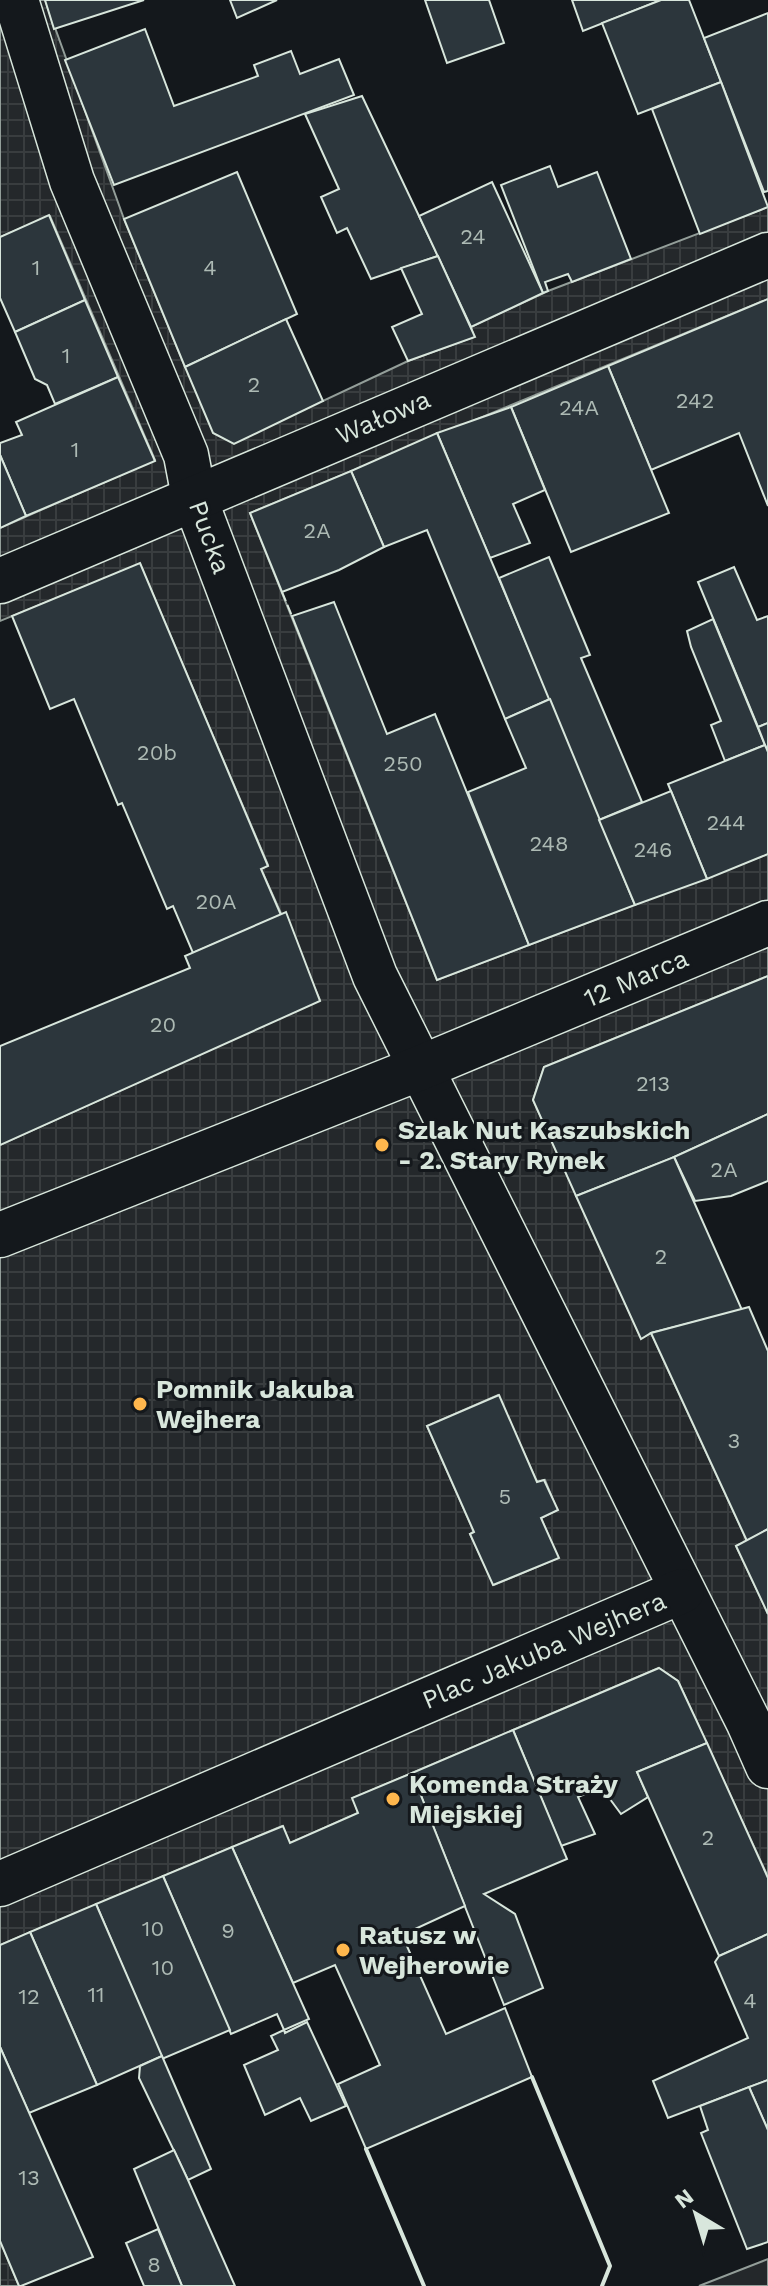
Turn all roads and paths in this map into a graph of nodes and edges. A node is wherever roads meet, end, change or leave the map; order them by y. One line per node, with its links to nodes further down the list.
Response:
1 (16, 0): 3 (street, Pucka)
2 (768, 255): 3 (street, Wałowa)
3 (194, 497): 4 (street, Wałowa); 6 (street, Pucka)
4 (0, 581)
5 (768, 923): 6 (street, 12 Marca)
6 (420, 1068): 7 (street); 8 (street, Plac Jakuba Wejhera)
7 (0, 1235)
8 (682, 1591): 9 (street); 10 (street, Plac Jakuba Wejhera)
9 (768, 1766)
10 (0, 1884)

